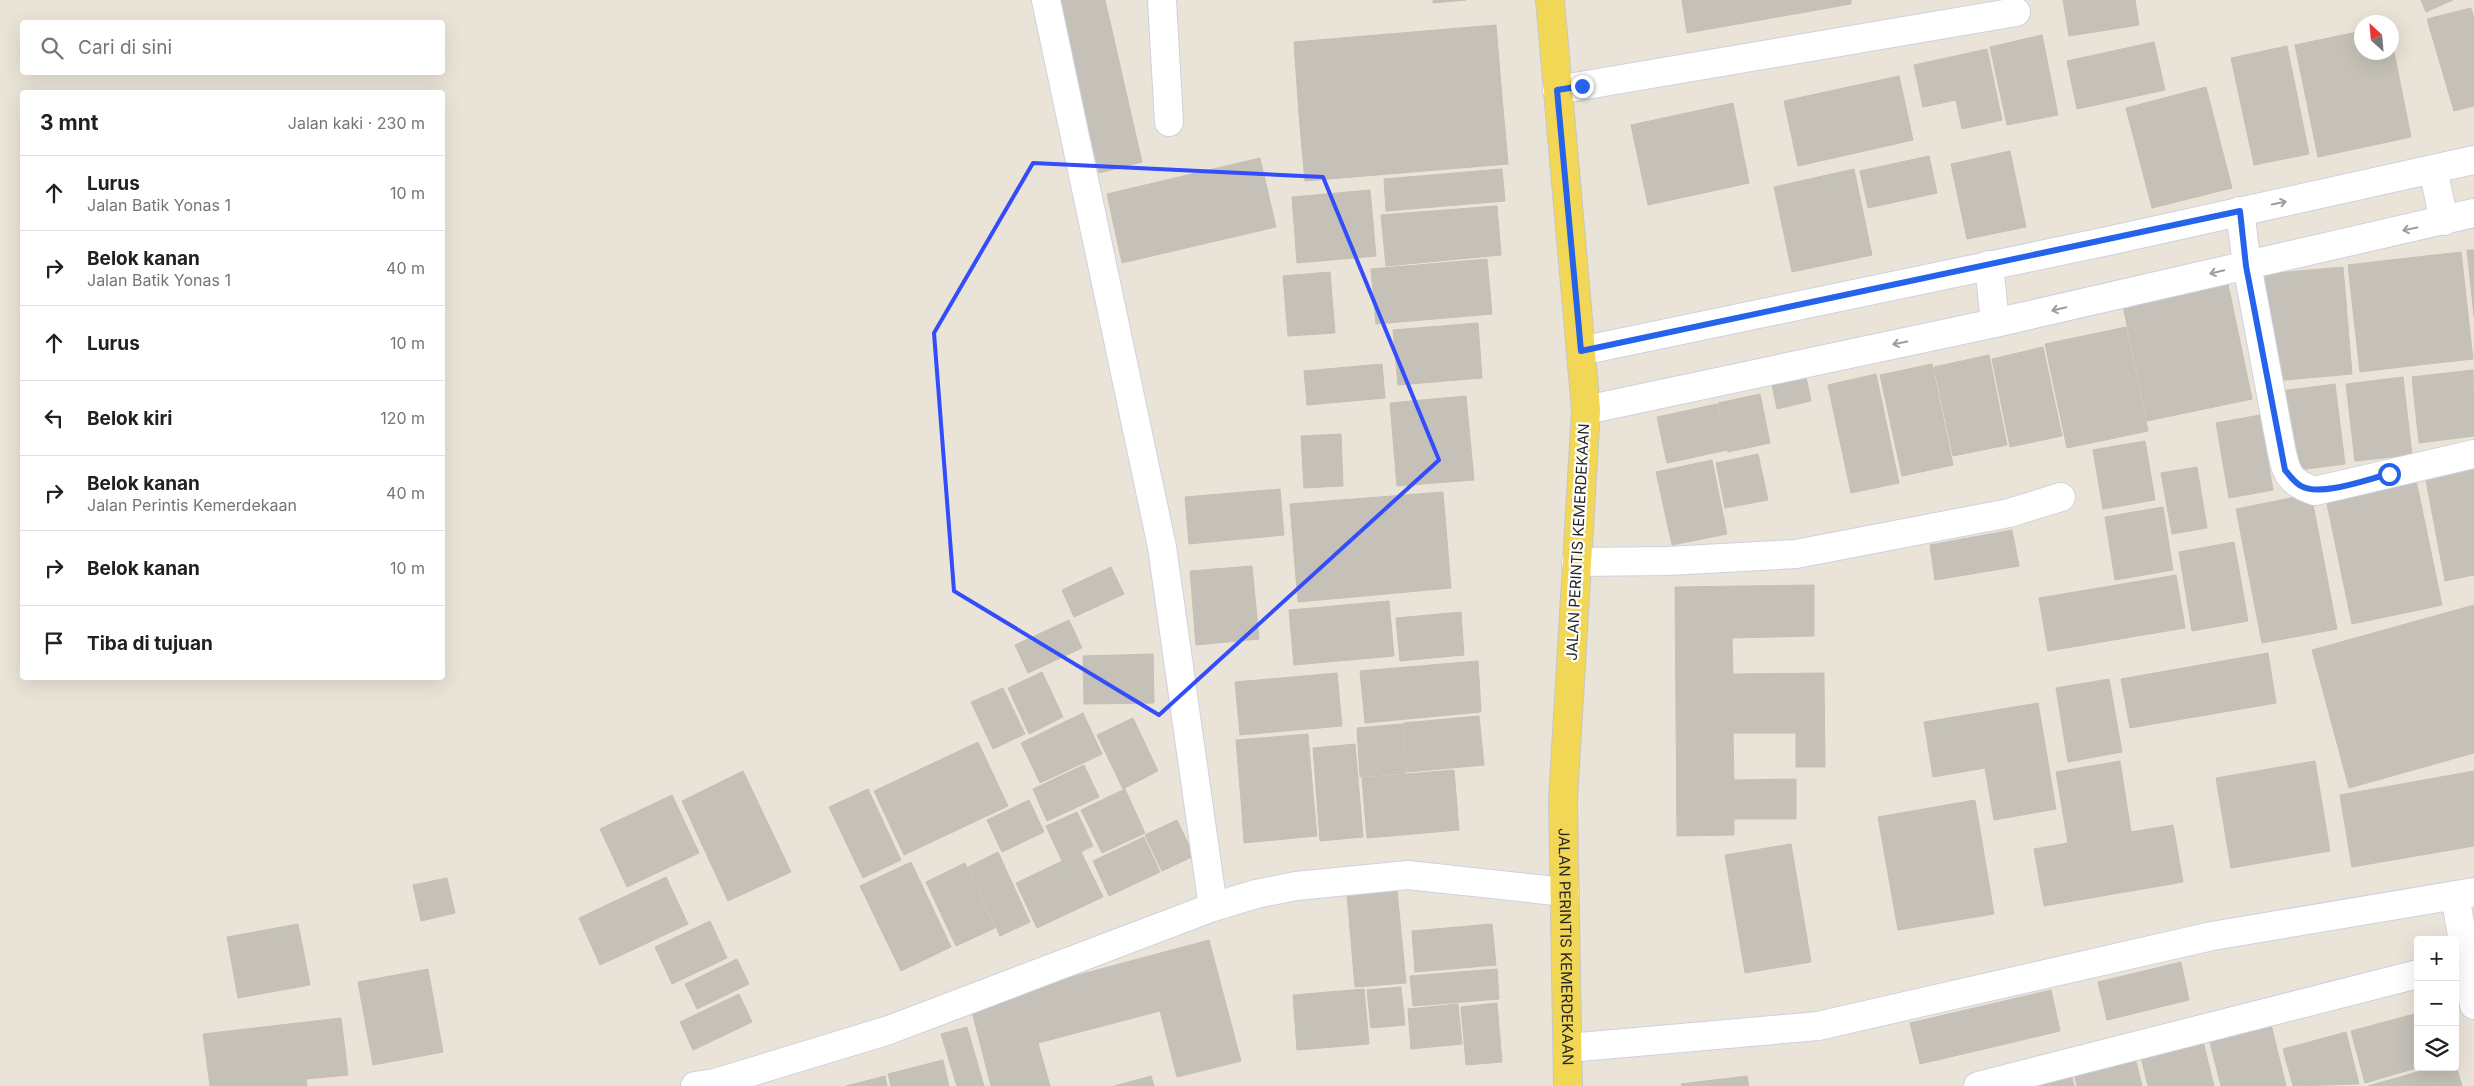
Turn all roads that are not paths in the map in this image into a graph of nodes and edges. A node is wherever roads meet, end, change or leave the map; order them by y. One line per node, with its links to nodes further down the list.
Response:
1 (1046, 0): 22 (street)
2 (1162, 0): 6 (street)
3 (1550, 0): 5 (main road, JALAN PERINTIS KEMERDEKAAN)
4 (2016, 12): 5 (street)
5 (1557, 90): 15 (main road, JALAN PERINTIS KEMERDEKAAN)
6 (1169, 122)
7 (2474, 160): 8 (street)
8 (2433, 168): 9 (street, one-way to 8); 11 (street)
9 (2240, 211): 12 (street); 13 (street)
10 (2474, 213): 11 (street)
11 (2444, 221): 13 (street, one-way to 13)
12 (1988, 265): 14 (street); 15 (street)
13 (2246, 266): 14 (street, one-way to 14); 17 (street)
14 (1995, 323): 16 (street, one-way to 16)
15 (1581, 351): 16 (main road, JALAN PERINTIS KEMERDEKAAN)
16 (1586, 410): 19 (main road, JALAN PERINTIS KEMERDEKAAN)
17 (2474, 454)
18 (2061, 497): 19 (street)
19 (1576, 562): 20 (main road, JALAN PERINTIS KEMERDEKAAN)
20 (1565, 892): 22 (street); 26 (main road, JALAN PERINTIS KEMERDEKAAN)
21 (2464, 894): 23 (street); 26 (street)
22 (1213, 907): 27 (street)
23 (2460, 963): 25 (street)
24 (2414, 975): 29 (street)
25 (2474, 1005)
26 (1568, 1048): 28 (main road, JALAN PERINTIS KEMERDEKAAN)
27 (695, 1086)
28 (1568, 1086)
29 (1978, 1086)

